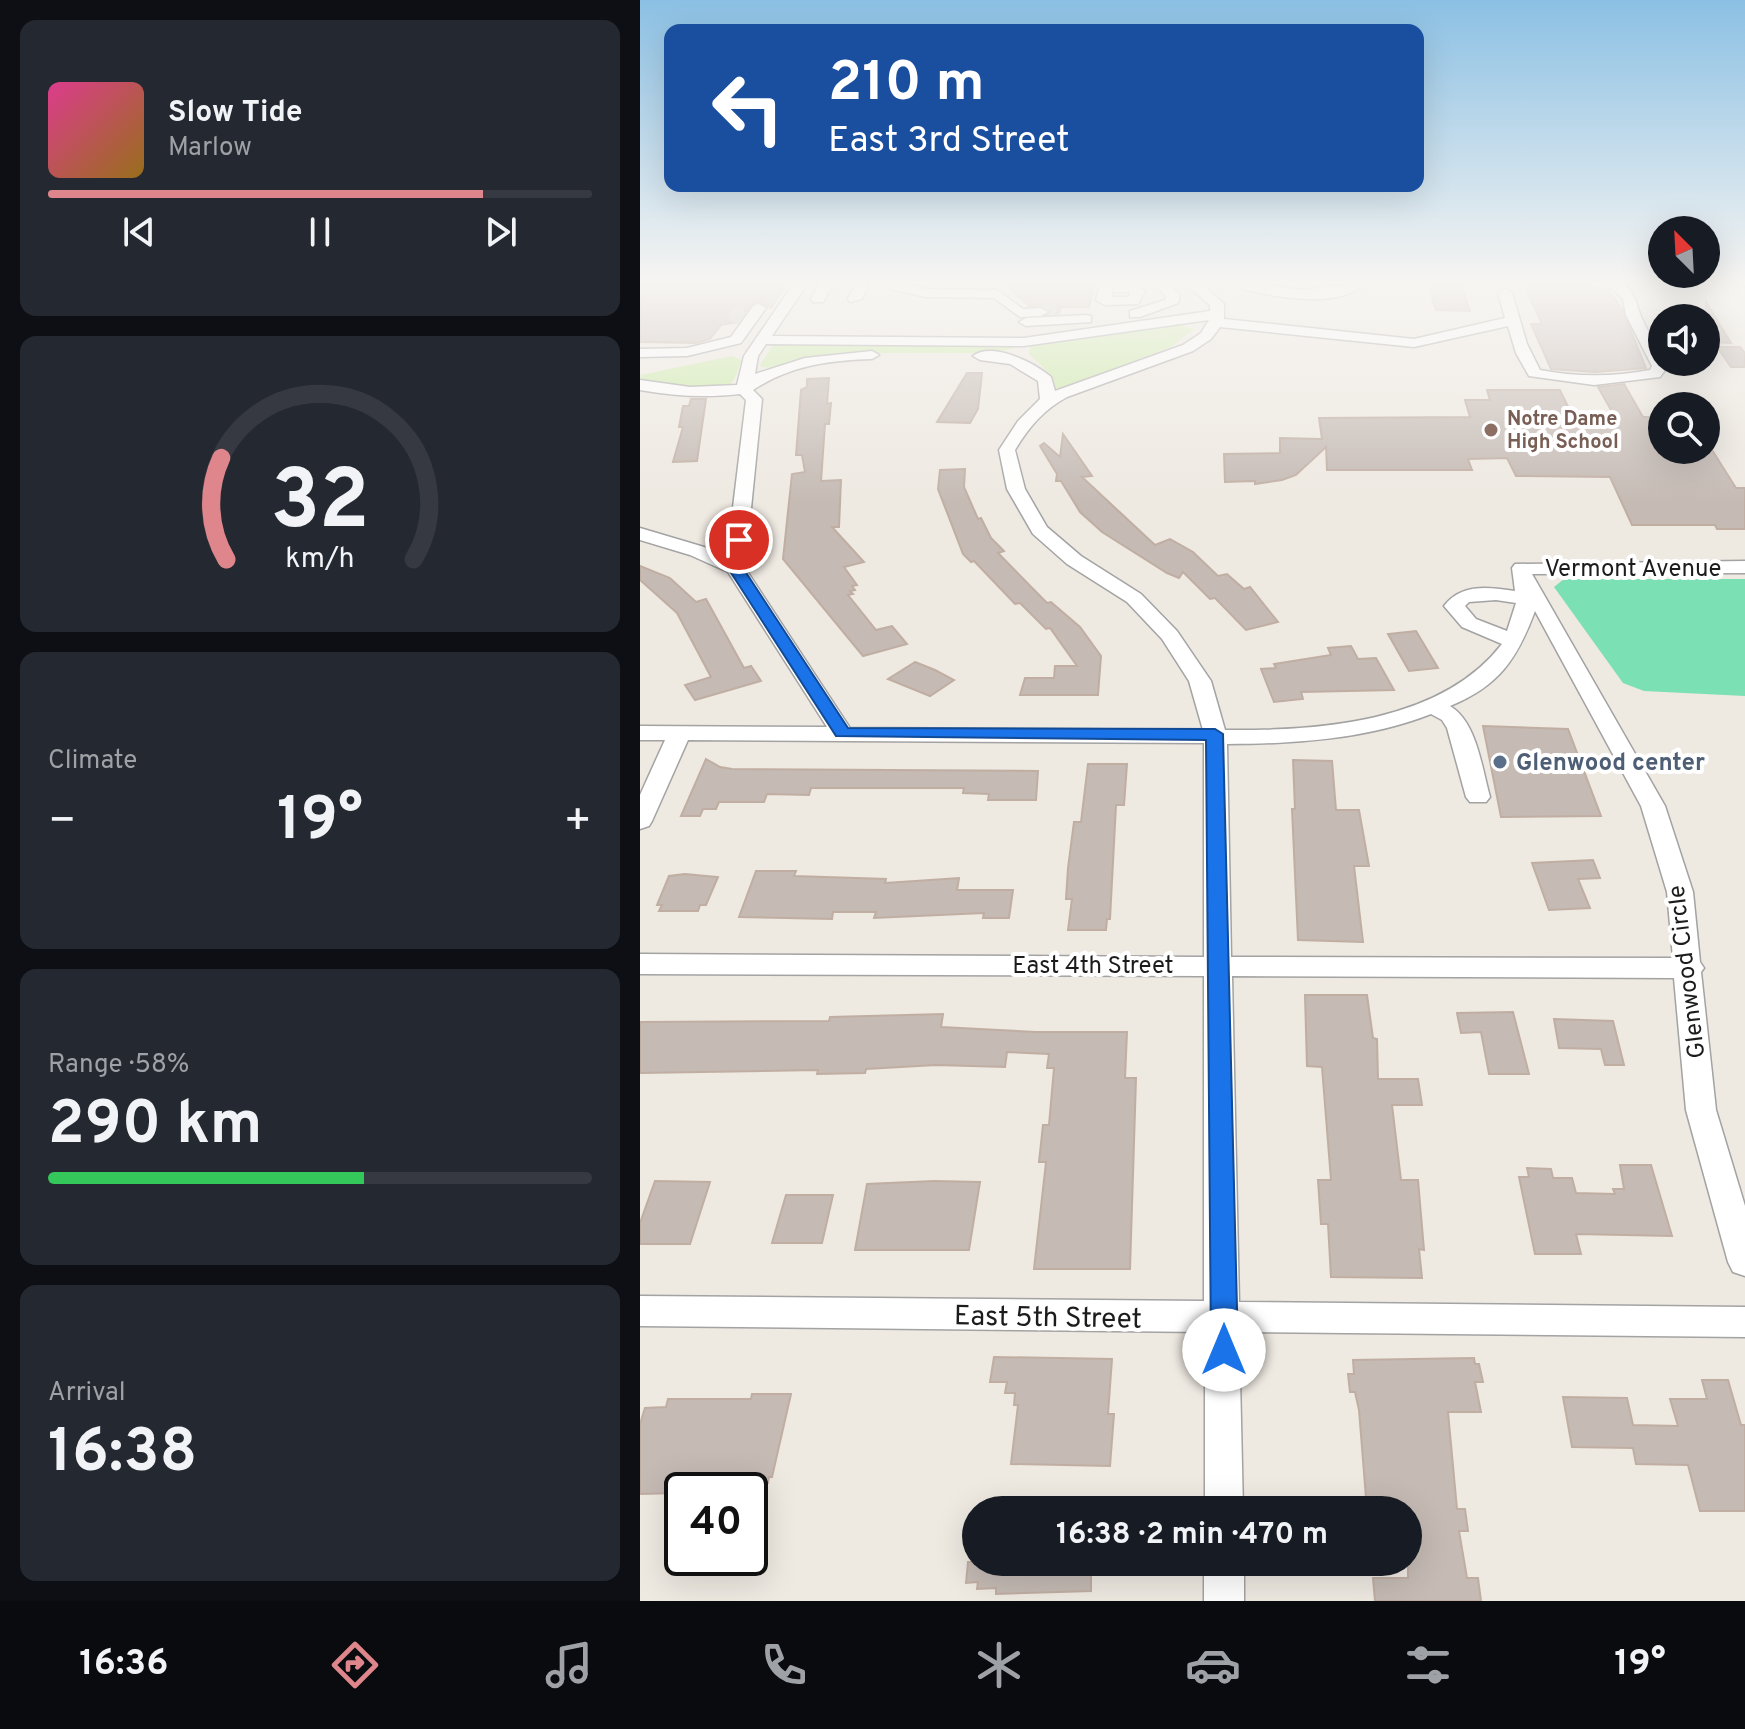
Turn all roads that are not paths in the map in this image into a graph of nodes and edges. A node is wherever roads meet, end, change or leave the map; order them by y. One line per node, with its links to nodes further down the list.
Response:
1 (694, 355): 8 (street)
2 (752, 355): 10 (street)
3 (1012, 355): 7 (street)
4 (1170, 355): 11 (street)
5 (1525, 355): 6 (street)
6 (1654, 355)
7 (1010, 357): 10 (street); 11 (street)
8 (640, 368)
9 (640, 385): 10 (street)
10 (744, 389): 14 (street)
11 (1048, 401): 21 (street)
12 (640, 534): 14 (street)
13 (1745, 567): 15 (street, Vermont Avenue)
14 (735, 568): 20 (street)
15 (1522, 568): 16 (street); 27 (street, Glenwood Circle)
16 (1525, 598): 17 (street); 17 (street)
17 (1513, 641): 18 (street)
18 (1432, 705): 21 (street); 23 (street)
19 (640, 733): 22 (street)
20 (842, 733): 21 (street); 22 (street)
21 (1215, 734): 26 (street)
22 (679, 735): 24 (street)
23 (1478, 797)
24 (640, 821)
25 (640, 964): 26 (street, East 4th Street)
26 (1219, 966): 27 (street, East 4th Street); 30 (street)
27 (1690, 968): 28 (street, Glenwood Circle)
28 (1745, 1262)
29 (640, 1311): 30 (street, East 5th Street)
30 (1224, 1318): 31 (street, East 5th Street); 32 (street)
31 (1745, 1322)
32 (1224, 1496)
33 (1224, 1576): 34 (street)
34 (1224, 1601)

